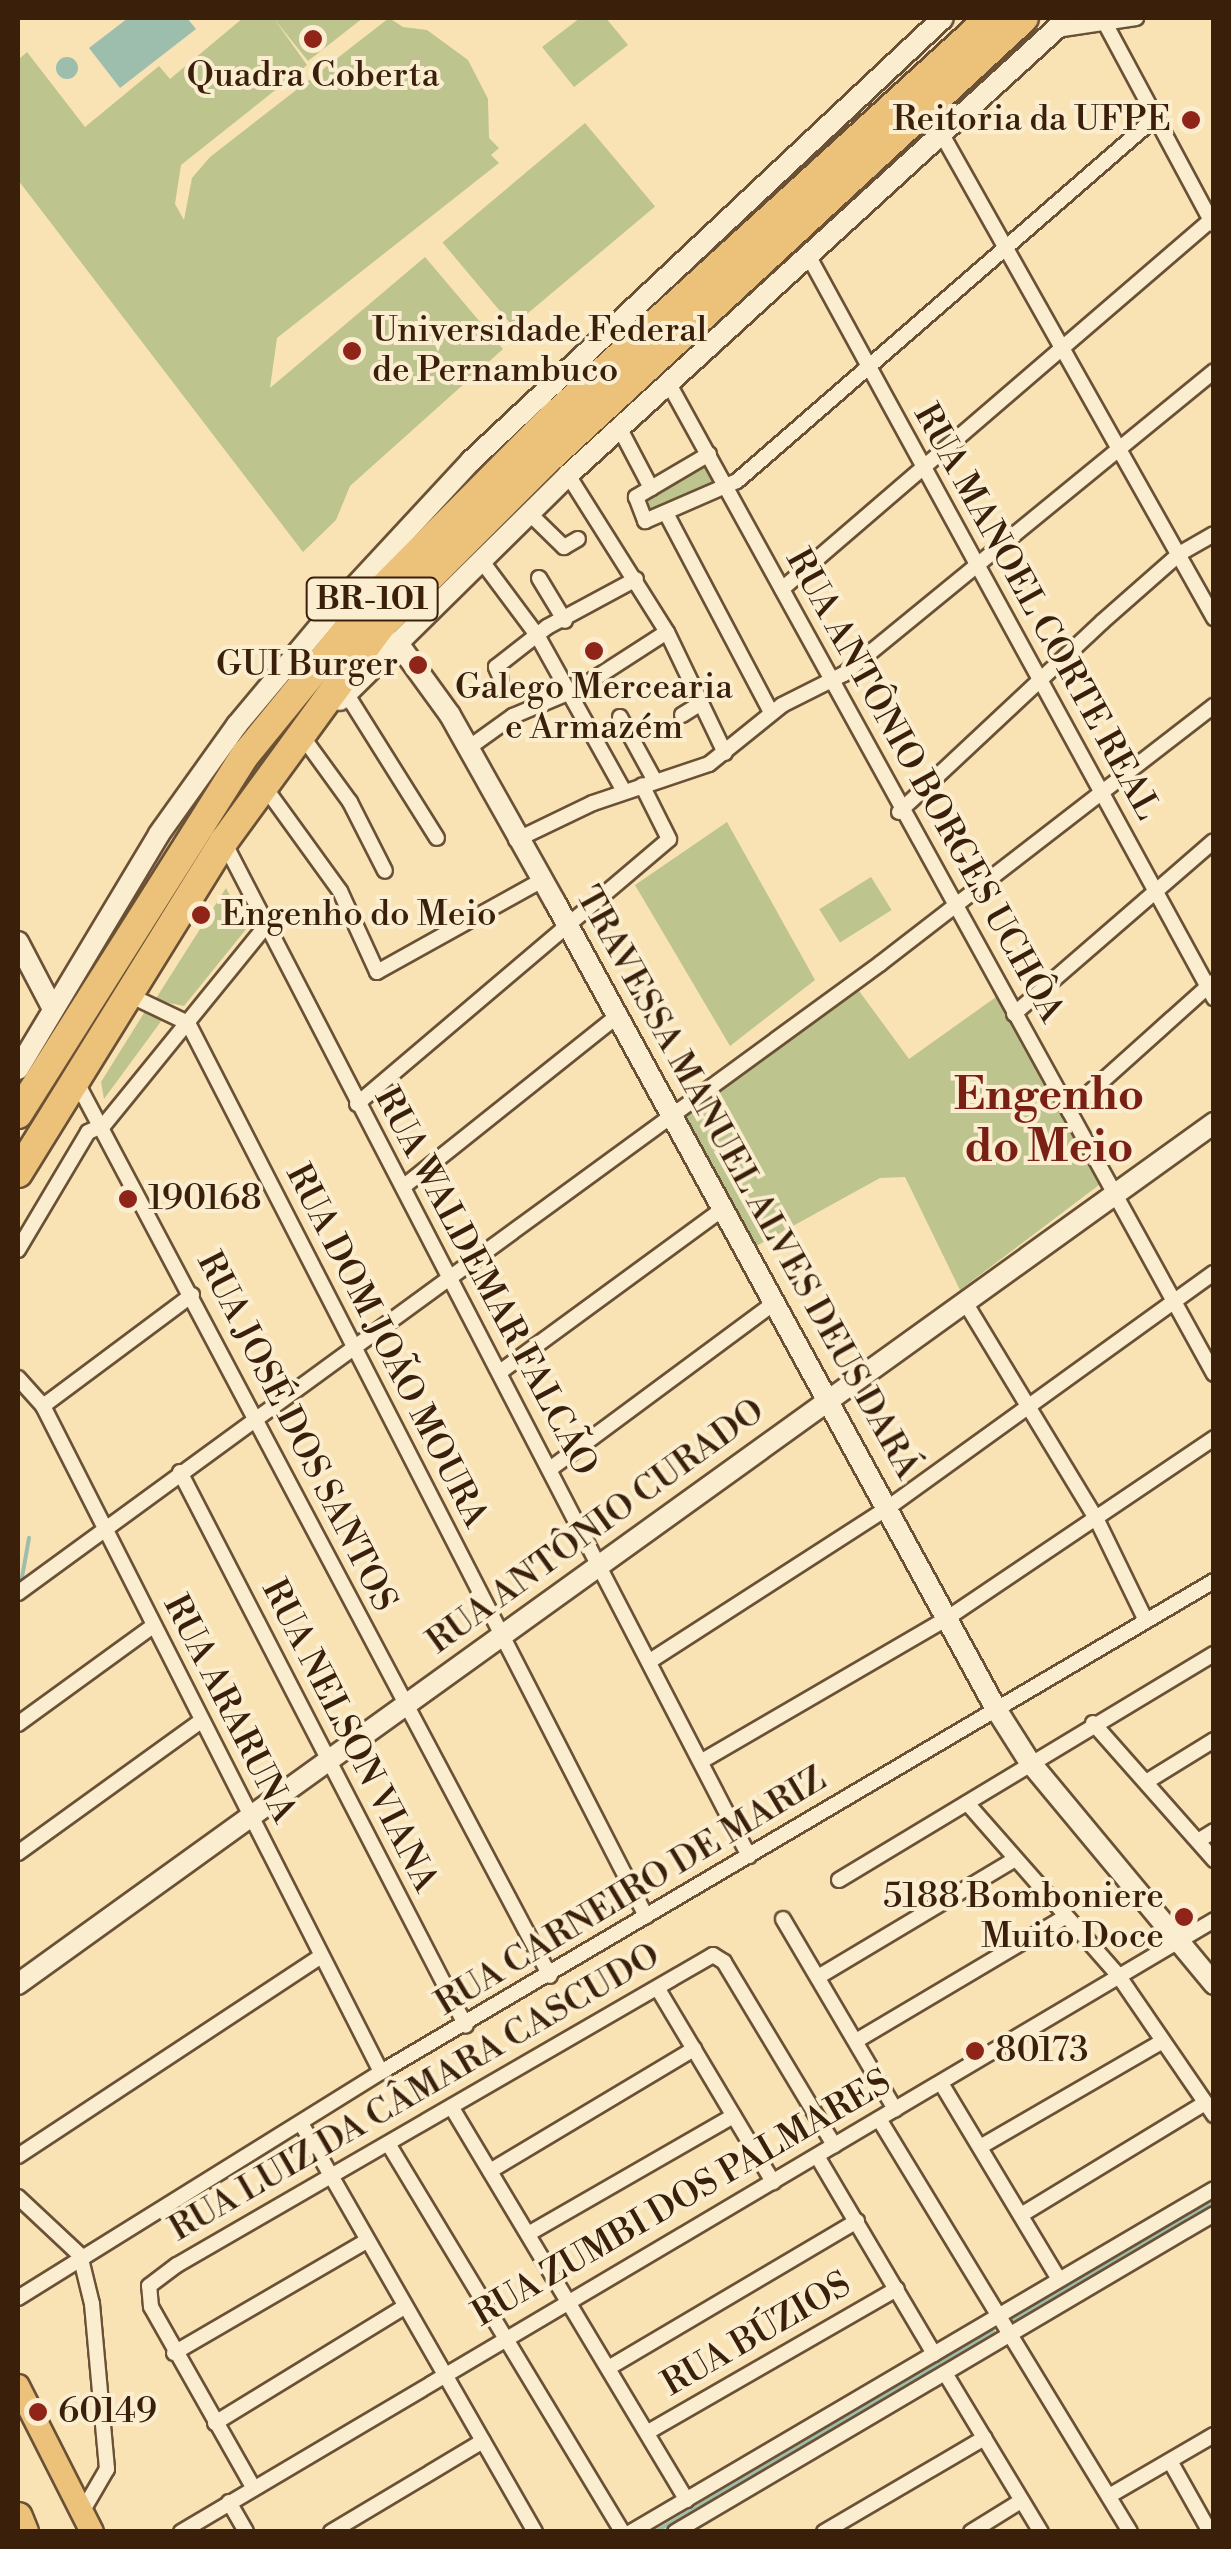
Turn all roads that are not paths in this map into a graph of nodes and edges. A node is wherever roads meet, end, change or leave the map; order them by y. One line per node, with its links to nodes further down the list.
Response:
1 (943, 18): 72 (street)
2 (990, 18): 80 (highway, BR-101)
3 (1024, 18): 51 (highway, BR-101)
4 (1068, 18): 7 (street)
5 (1136, 18): 6 (street)
6 (1105, 23): 7 (street); 8 (street)
7 (1050, 31): 9 (street)
8 (1155, 118): 10 (street); 11 (street)
9 (940, 130): 11 (street); 12 (street)
10 (1212, 222): 13 (street)
11 (1006, 245): 13 (street); 14 (street)
12 (808, 255): 14 (street, RUA MANOEL CORTE REAL); 16 (street)
13 (1062, 344): 18 (street); 20 (street)
14 (865, 365): 20 (street, RUA MANOEL CORTE REAL); 22 (street)
15 (1214, 370): 18 (street)
16 (669, 384): 17 (street); 19 (street, RUA ANTÔNIO BORGES UCHÔA)
17 (620, 429): 21 (street); 23 (street)
18 (1119, 448): 28 (street); 30 (street)
19 (709, 454): 22 (street, RUA ANTÔNIO BORGES UCHÔA); 23 (street)
20 (920, 466): 30 (street, RUA MANOEL CORTE REAL); 33 (street)
21 (568, 475): 24 (street); 32 (street)
22 (725, 484): 25 (street); 33 (street, RUA ANTÔNIO BORGES UCHÔA)
23 (650, 488): 25 (street)
24 (529, 513): 27 (street); 29 (street)
25 (667, 515): 48 (street)
26 (1214, 534): 28 (street)
27 (578, 538)
28 (1179, 554): 34 (street); 42 (street)
29 (481, 560): 37 (street); 38 (street)
30 (978, 567): 40 (street); 42 (street, RUA MANOEL CORTE REAL)
31 (539, 578): 35 (street)
32 (636, 579): 35 (street); 36 (street)
33 (782, 590): 40 (street, RUA ANTÔNIO BORGES UCHÔA)
34 (1214, 618)
35 (565, 621): 37 (street)
36 (668, 632): 39 (street); 46 (street)
37 (538, 635): 41 (street); 45 (street)
38 (397, 642): 43 (street); 52 (street, TRAVESSA MANUEL ALVES DEUS DARÁ)
39 (598, 676): 44 (street); 45 (street)
40 (828, 678): 48 (street); 58 (street, RUA ANTÔNIO BORGES UCHÔA)
41 (501, 679)
42 (1039, 680): 57 (street, RUA MANOEL CORTE REAL); 58 (street)
43 (346, 692): 51 (street); 59 (street)
44 (608, 693)
45 (569, 694): 52 (street); 56 (street)
46 (701, 703): 49 (street); 53 (street)
47 (1214, 706): 57 (street)
48 (770, 712): 53 (street)
49 (682, 715)
50 (620, 717): 54 (street)
51 (295, 746): 55 (highway, BR-101); 63 (street)
52 (467, 749): 60 (street, TRAVESSA MANUEL ALVES DEUS DARÁ)
53 (725, 753): 54 (street)
54 (648, 782): 56 (street); 68 (street)
55 (263, 786): 62 (highway, BR-101); 64 (street)
56 (624, 790): 60 (street)
57 (1100, 790): 65 (street, RUA MANOEL CORTE REAL); 66 (street)
58 (899, 812): 66 (street, RUA ANTÔNIO BORGES UCHÔA)
59 (436, 838)
60 (516, 840): 64 (street, TRAVESSA MANUEL ALVES DEUS DARÁ)
61 (1214, 840): 65 (street)
62 (224, 842): 67 (street, RUA WALDEMAR FALCÃO); 71 (highway, BR-101)
63 (385, 871)
64 (542, 880): 68 (street, TRAVESSA MANUEL ALVES DEUS DARÁ)
65 (1155, 888): 70 (street, RUA MANOEL CORTE REAL); 73 (street)
66 (951, 907): 73 (street, RUA ANTÔNIO BORGES UCHÔA); 81 (street)
67 (265, 927): 75 (street); 78 (street, RUA WALDEMAR FALCÃO)
68 (568, 927): 74 (street, TRAVESSA MANUEL ALVES DEUS DARÁ); 78 (street)
69 (18, 942): 72 (street)
70 (1212, 989): 79 (street)
71 (125, 993): 75 (street); 77 (highway, BR-101)
72 (54, 1010): 76 (street)
73 (1014, 1014): 79 (street, RUA ANTÔNIO BORGES UCHÔA)
74 (615, 1018): 81 (street, TRAVESSA MANUEL ALVES DEUS DARÁ); 85 (street)
75 (188, 1023): 83 (street); 95 (street, RUA DOM JOÃO MOURA)
76 (18, 1068)
77 (74, 1076): 83 (street, RUA JOSÉ DOS SANTOS); 84 (highway, BR-101)
78 (357, 1104): 85 (street, RUA WALDEMAR FALCÃO)
79 (1069, 1111): 86 (street, RUA ANTÔNIO BORGES UCHÔA)
80 (18, 1114)
81 (668, 1117): 87 (street, TRAVESSA MANUEL ALVES DEUS DARÁ); 90 (street)
82 (1214, 1123): 86 (street, RUA ANTÔNIO CURADO)
83 (104, 1125): 88 (street); 91 (street, RUA JOSÉ DOS SANTOS)
84 (18, 1173)
85 (403, 1187): 90 (street, RUA WALDEMAR FALCÃO)
86 (1115, 1193): 92 (street, RUA ANTÔNIO CURADO); 93 (street, RUA ANTÔNIO BORGES UCHÔA)
87 (722, 1210): 94 (street, TRAVESSA MANUEL ALVES DEUS DARÁ); 96 (street)
88 (18, 1250)
89 (1214, 1273): 93 (street)
90 (449, 1276): 95 (street); 96 (street, RUA WALDEMAR FALCÃO)
91 (192, 1295): 101 (street); 102 (street, RUA JOSÉ DOS SANTOS)
92 (965, 1302): 99 (street, RUA ANTÔNIO CURADO); 100 (street)
93 (1174, 1302): 97 (street, RUA ANTÔNIO BORGES UCHÔA); 100 (street)
94 (774, 1304): 99 (street, TRAVESSA MANUEL ALVES DEUS DARÁ); 104 (street)
95 (352, 1345): 102 (street); 115 (street, RUA DOM JOÃO MOURA)
96 (500, 1372): 104 (street, RUA WALDEMAR FALCÃO)
97 (1214, 1374)
98 (18, 1378): 101 (street, RUA ARARUNA)
99 (830, 1396): 106 (street, TRAVESSA MANUEL ALVES DEUS DARÁ); 109 (street, RUA ANTÔNIO CURADO)
100 (1029, 1401): 106 (street); 107 (street)
101 (42, 1406): 108 (street, RUA ARARUNA)
102 (255, 1416): 105 (street); 118 (street, RUA JOSÉ DOS SANTOS)
103 (1214, 1438): 107 (street)
104 (550, 1469): 109 (street, RUA WALDEMAR FALCÃO)
105 (180, 1472): 108 (street); 125 (street, RUA NELSON VIANA)
106 (889, 1507): 112 (street, TRAVESSA MANUEL ALVES DEUS DARÁ); 117 (street)
107 (1097, 1520): 112 (street); 113 (street)
108 (102, 1530): 111 (street); 114 (street, RUA ARARUNA)
109 (599, 1565): 115 (street, RUA ANTÔNIO CURADO); 117 (street, RUA WALDEMAR FALCÃO)
110 (1214, 1581): 113 (street, RUA CARNEIRO DE MARIZ)
111 (22, 1590)
112 (948, 1617): 119 (street, TRAVESSA MANUEL ALVES DEUS DARÁ); 124 (street)
113 (1146, 1621): 119 (street, RUA CARNEIRO DE MARIZ)
114 (153, 1626): 120 (street, RUA ARARUNA); 121 (street)
115 (500, 1638): 118 (street, RUA ANTÔNIO CURADO); 137 (street, RUA DOM JOÃO MOURA)
116 (1214, 1654): 122 (street)
117 (650, 1660): 124 (street, RUA WALDEMAR FALCÃO)
118 (402, 1708): 125 (street, RUA ANTÔNIO CURADO); 144 (street, RUA JOSÉ DOS SANTOS)
119 (996, 1709): 126 (street, TRAVESSA MANUEL ALVES DEUS DARÁ); 133 (street, RUA CARNEIRO DE MARIZ)
120 (200, 1721): 129 (street, RUA ARARUNA); 132 (street)
121 (19, 1724)
122 (1093, 1724): 126 (street); 127 (street)
123 (1214, 1740): 127 (street)
124 (702, 1761): 133 (street, RUA WALDEMAR FALCÃO)
125 (328, 1762): 129 (street, RUA ANTÔNIO CURADO); 149 (street, RUA NELSON VIANA)
126 (1029, 1762): 128 (street); 141 (street, TRAVESSA MANUEL ALVES DEUS DARÁ)
127 (1146, 1782): 131 (street)
128 (967, 1803): 134 (street); 136 (street)
129 (249, 1816): 142 (street, RUA ARARUNA); 146 (street, RUA ANTÔNIO CURADO)
130 (1214, 1832): 131 (street)
131 (1198, 1841): 135 (street)
132 (18, 1854)
133 (750, 1856): 137 (street, RUA CARNEIRO DE MARIZ)
134 (1015, 1859): 138 (street); 145 (street)
135 (1214, 1860)
136 (838, 1880)
137 (646, 1916): 144 (street, RUA CARNEIRO DE MARIZ)
138 (1065, 1916): 143 (street); 150 (street)
139 (784, 1919): 145 (street)
140 (1214, 1920): 141 (street, RUA ZUMBI DOS PALMARES)
141 (1182, 1939): 143 (street, RUA ZUMBI DOS PALMARES); 147 (street, TRAVESSA MANUEL ALVES DEUS DARÁ)
142 (320, 1958): 153 (street, RUA ARARUNA); 164 (street)
143 (1118, 1975): 151 (street); 154 (street, RUA ZUMBI DOS PALMARES)
144 (550, 1976): 149 (street, RUA CARNEIRO DE MARIZ)
145 (818, 1977): 150 (street)
146 (18, 1984)
147 (1214, 1984)
148 (658, 1989): 152 (street); 155 (street, RUA LUIZ DA CÂMARA CASCUDO); 162 (street, RUA LUIZ DA CÂMARA CASCUDO)
149 (466, 2026): 153 (street, RUA CARNEIRO DE MARIZ)
150 (856, 2041): 156 (street)
151 (1163, 2041): 157 (street); 163 (street)
152 (694, 2050): 158 (street); 166 (street)
153 (381, 2072): 160 (street, RUA CARNEIRO DE MARIZ)
154 (941, 2082): 156 (street, RUA ZUMBI DOS PALMARES); 163 (street)
155 (452, 2108): 161 (street, RUA LUIZ DA CÂMARA CASCUDO); 166 (street)
156 (895, 2109): 159 (street, RUA ZUMBI DOS PALMARES)
157 (1209, 2109): 171 (street)
158 (733, 2116): 168 (street); 174 (street)
159 (880, 2119): 162 (street, RUA ZUMBI DOS PALMARES); 182 (street)
160 (302, 2125): 167 (street); 176 (street, RUA CARNEIRO DE MARIZ)
161 (389, 2145): 167 (street, RUA LUIZ DA CÂMARA CASCUDO); 184 (street)
162 (834, 2146): 165 (street, RUA ZUMBI DOS PALMARES)
163 (980, 2147): 171 (street)
164 (18, 2156)
165 (818, 2156): 168 (street, RUA ZUMBI DOS PALMARES); 173 (street)
166 (490, 2171): 174 (street)
167 (330, 2180): 175 (street); 185 (street, RUA LUIZ DA CÂMARA CASCUDO)
168 (774, 2182): 180 (street, RUA ZUMBI DOS PALMARES)
169 (1214, 2189): 177 (street)
170 (18, 2197): 176 (street)
171 (1021, 2214): 177 (street)
172 (1214, 2214): 183 (street)
173 (857, 2221): 178 (street); 187 (street)
174 (528, 2234): 180 (street)
175 (365, 2242): 181 (street); 185 (street)
176 (80, 2256): 179 (street, RUA CARNEIRO DE MARIZ); 203 (street)
177 (1060, 2279): 182 (street)
178 (896, 2289): 186 (street); 192 (street, RUA BÚZIOS)
179 (18, 2298)
180 (569, 2300): 184 (street, RUA ZUMBI DOS PALMARES); 187 (street)
181 (403, 2308): 188 (street); 191 (street)
182 (998, 2317): 183 (street); 186 (street)
183 (1008, 2335): 189 (street); 198 (street)
184 (503, 2339): 188 (street, RUA ZUMBI DOS PALMARES); 212 (street)
185 (174, 2353): 191 (street)
186 (934, 2354): 199 (street)
187 (610, 2367): 192 (street)
188 (443, 2372): 195 (street); 197 (street, RUA ZUMBI DOS PALMARES)
189 (945, 2372): 194 (street); 204 (street)
190 (21, 2395): 203 (main road)
191 (215, 2423): 197 (street)
192 (648, 2432): 199 (street)
193 (1214, 2435): 196 (street)
194 (984, 2438): 200 (street); 215 (street)
195 (483, 2442): 210 (street); 211 (street)
196 (1170, 2461): 198 (street); 205 (street)
197 (253, 2487): 201 (street, RUA ZUMBI DOS PALMARES)
198 (1109, 2496): 206 (street)
199 (687, 2500): 213 (street)
200 (1021, 2501): 216 (street); 217 (street)
201 (228, 2502): 208 (street, RUA ZUMBI DOS PALMARES); 209 (street)
202 (18, 2516): 207 (highway)
203 (87, 2522)
204 (701, 2525): 214 (street)
205 (1210, 2526)
206 (1128, 2531)
207 (24, 2532)
208 (181, 2532)
209 (246, 2532)
210 (331, 2532)
211 (535, 2532)
212 (622, 2532)
213 (632, 2532)
214 (675, 2532)
215 (824, 2532)
216 (971, 2532)
217 (1040, 2532)

